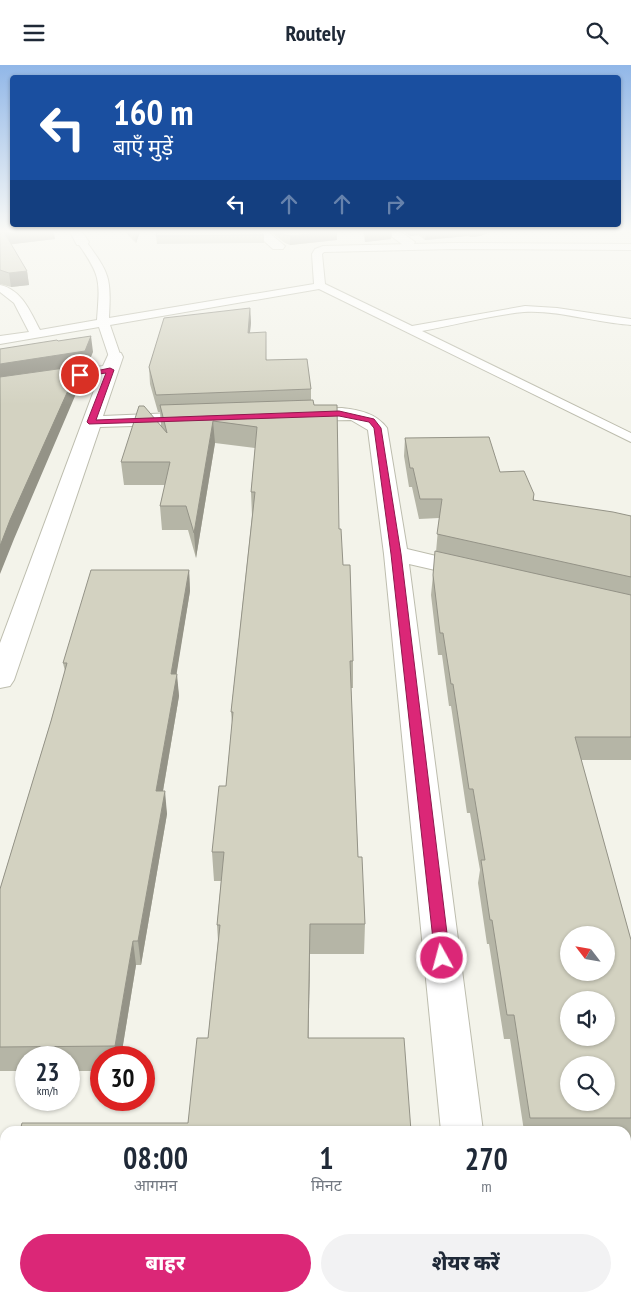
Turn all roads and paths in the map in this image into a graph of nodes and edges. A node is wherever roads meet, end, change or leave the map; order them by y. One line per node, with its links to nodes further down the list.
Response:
1 (5, 290): 8 (lane)
2 (105, 290): 5 (lane)
3 (297, 290): 5 (lane)
4 (328, 290): 7 (lane)
5 (103, 321): 8 (lane); 10 (lane)
6 (631, 321): 7 (lane)
7 (411, 330): 15 (lane)
8 (36, 334): 9 (lane)
9 (0, 340)
10 (113, 363): 11 (street); 14 (street)
11 (0, 387)
12 (282, 415): 16 (street)
13 (215, 418): 14 (street)
14 (91, 422): 18 (street)
15 (631, 438)
16 (396, 554): 17 (street); 19 (street)
17 (490, 575)
18 (0, 680)
19 (461, 1126)

